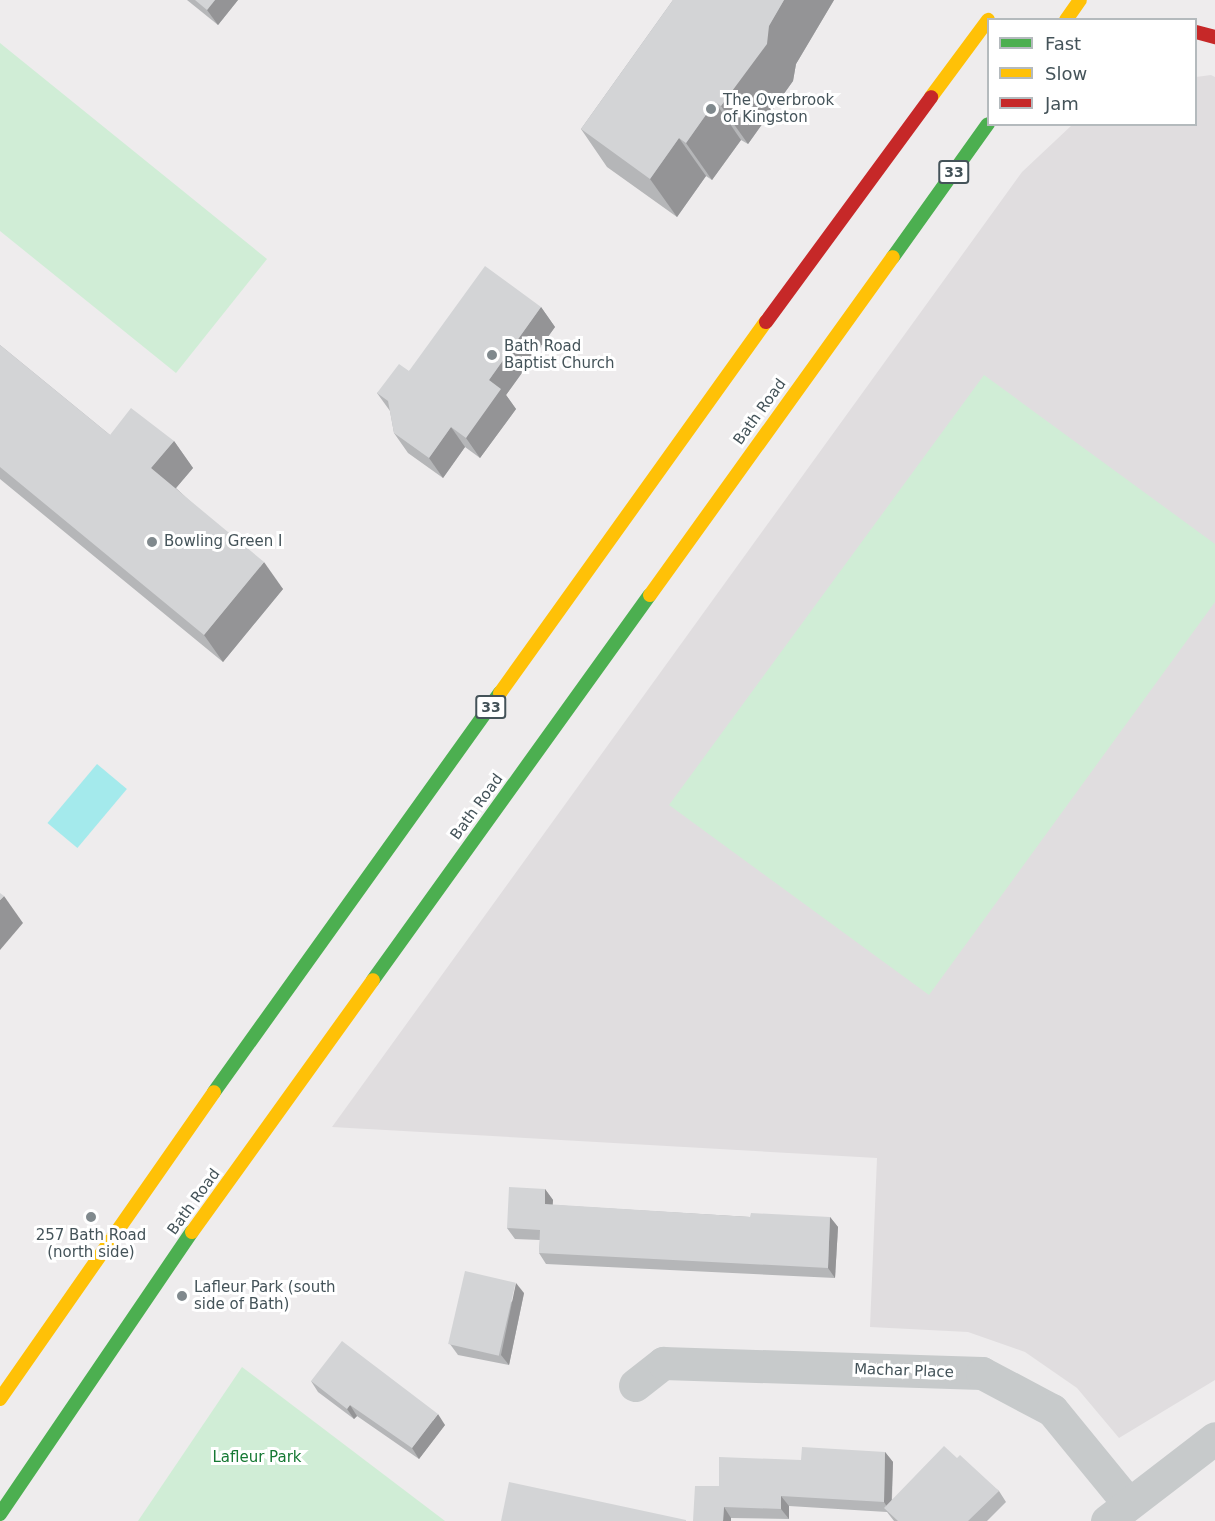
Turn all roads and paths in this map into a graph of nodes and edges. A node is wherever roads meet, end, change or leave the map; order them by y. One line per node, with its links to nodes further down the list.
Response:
1 (1080, 0): 4 (main road)
2 (999, 6): 3 (main road, 33)
3 (990, 18)
4 (1066, 18)
5 (987, 23): 12 (main road, 33)
6 (1197, 32): 7 (main road)
7 (1215, 37)
8 (987, 125): 10 (main road, Bath Road / 33)
9 (989, 148): 10 (main road)
10 (919, 219): 15 (main road, Bath Road / 33)
11 (635, 1385): 14 (street, Machar Place)
12 (0, 1399)
13 (1215, 1438): 14 (street)
14 (1118, 1512)
15 (0, 1514)

